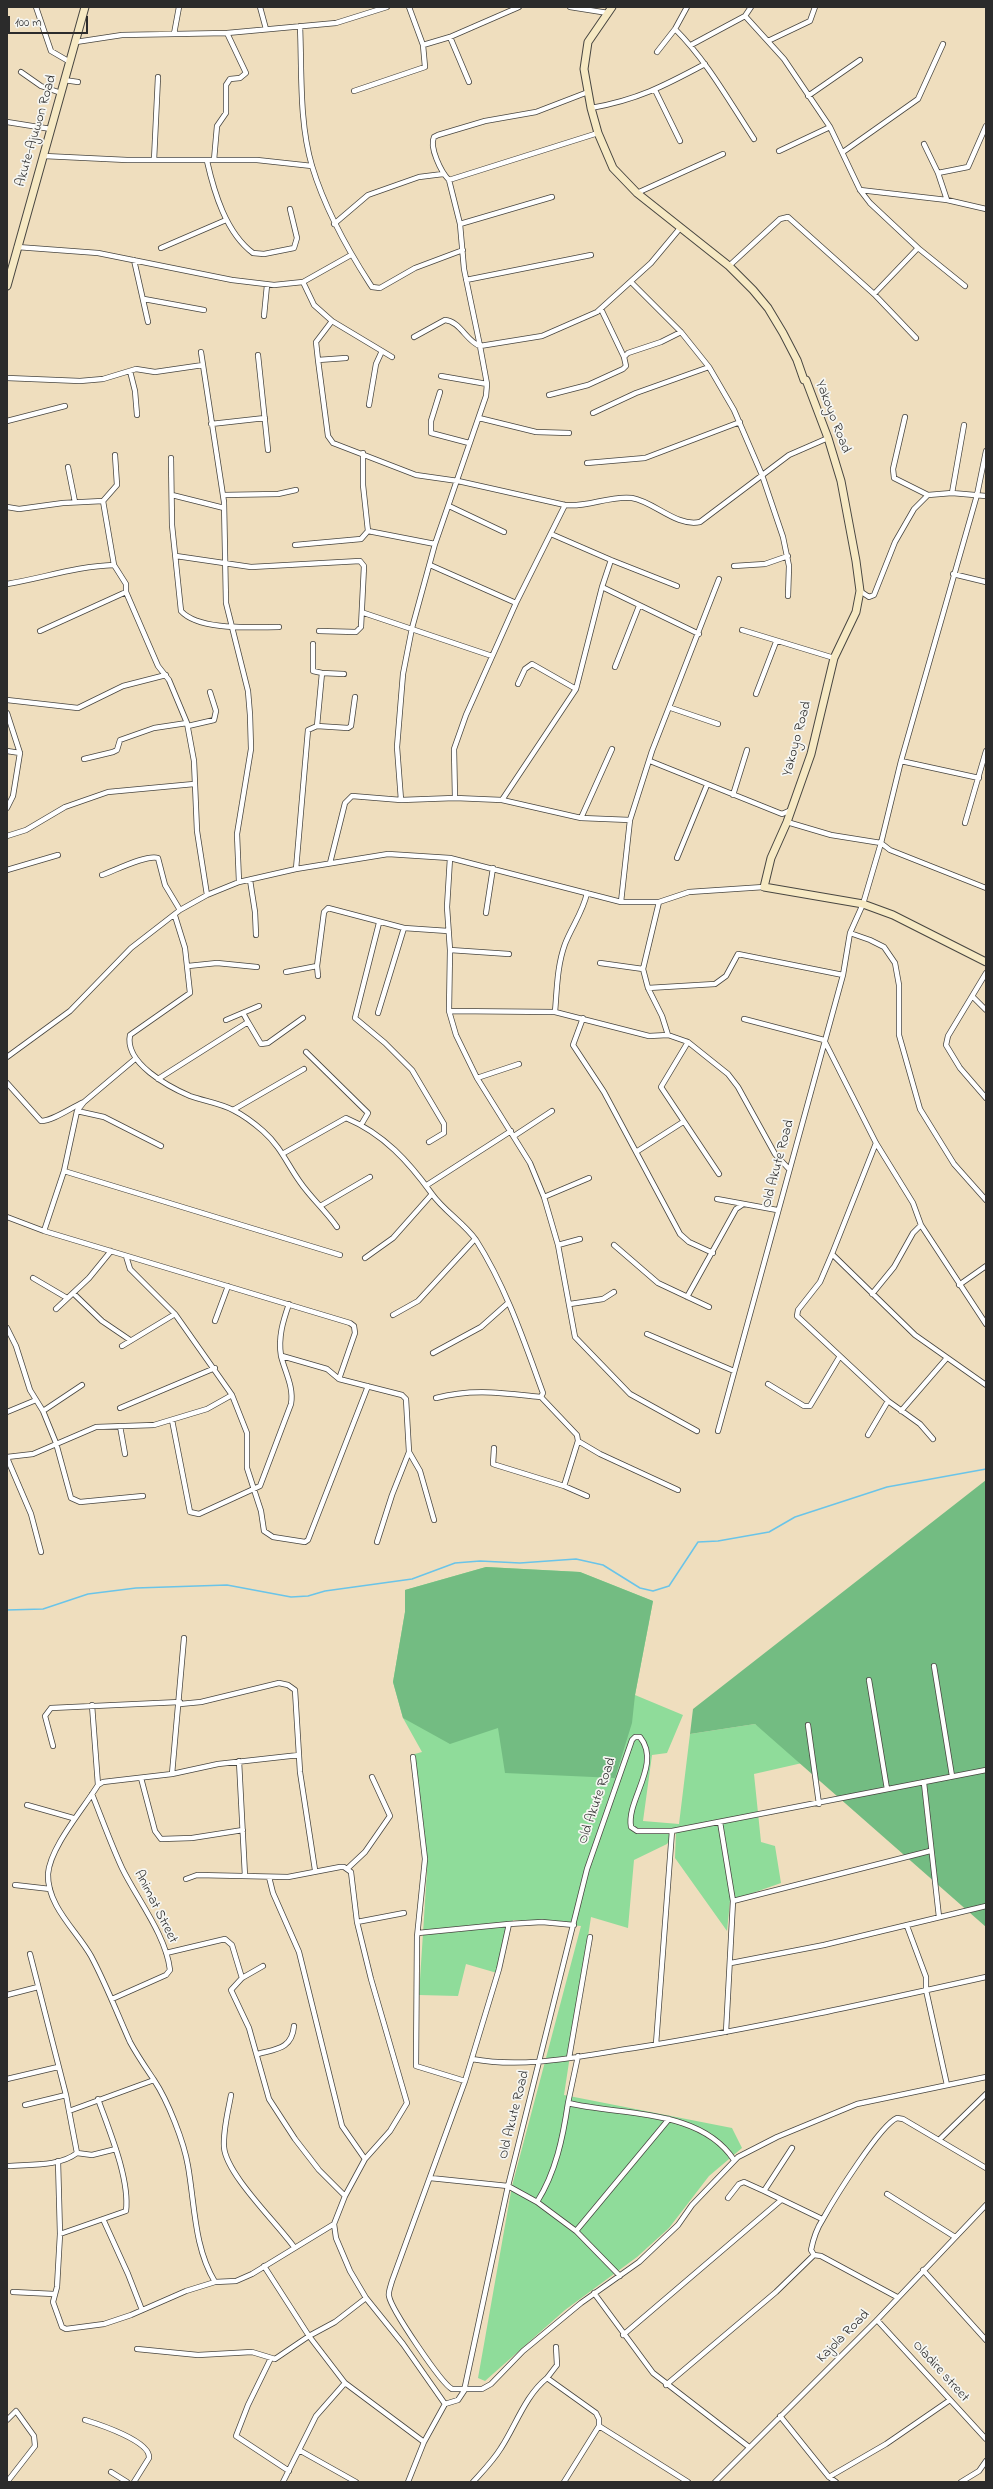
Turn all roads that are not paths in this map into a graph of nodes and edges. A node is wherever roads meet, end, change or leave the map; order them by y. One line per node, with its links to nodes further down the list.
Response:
1 (36, 7): 27 (street)
2 (86, 7): 21 (main road, Akute-Ajuwon Road)
3 (179, 7): 18 (street)
4 (260, 7): 15 (street)
5 (387, 7): 14 (street)
6 (409, 7): 24 (street)
7 (519, 7): 19 (street)
8 (570, 7): 12 (street)
9 (688, 7): 16 (street)
10 (751, 7): 13 (street)
11 (815, 7): 20 (street)
12 (610, 10): 36 (main road, Yakoyo Road)
13 (745, 16): 20 (street); 22 (street)
14 (300, 26): 15 (street); 55 (street)
15 (266, 29): 17 (street)
16 (675, 29): 22 (street); 25 (street)
17 (227, 33): 18 (street); 53 (street)
18 (174, 34): 21 (street)
19 (450, 37): 24 (street); 33 (street)
20 (768, 41): 38 (street)
21 (76, 42): 27 (main road, Akute-Ajuwon Road)
22 (690, 44): 28 (street)
23 (943, 44): 49 (street)
24 (423, 45): 35 (street)
25 (657, 52)
26 (860, 60): 38 (street)
27 (70, 62): 31 (main road, Akute-Ajuwon Road)
28 (705, 64): 34 (street); 45 (street)
29 (21, 72): 37 (street)
30 (158, 77): 52 (street)
31 (64, 80): 32 (street); 37 (main road, Akute-Ajuwon Road)
32 (78, 82)
33 (469, 82)
34 (655, 90): 39 (street); 46 (street)
35 (354, 91)
36 (588, 92): 39 (main road, Yakoyo Road); 57 (street)
37 (61, 93): 43 (main road, Akute-Ajuwon Road)
38 (808, 96): 42 (street)
39 (591, 108): 44 (main road, Yakoyo Road)
40 (7, 122): 43 (street)
41 (986, 126): 56 (street)
42 (830, 127): 48 (street); 49 (street)
43 (51, 130): 51 (main road, Akute-Ajuwon Road)
44 (598, 133): 58 (street); 60 (main road, Yakoyo Road)
45 (754, 138)
46 (680, 141)
47 (924, 144): 56 (street)
48 (779, 151)
49 (843, 152): 59 (street)
50 (723, 154): 60 (street)
51 (44, 156): 52 (street); 69 (main road, Akute-Ajuwon Road)
52 (154, 160): 54 (street)
53 (214, 160): 54 (street); 55 (street)
54 (207, 161): 65 (street)
55 (312, 166): 66 (street)
56 (938, 173): 62 (street)
57 (443, 174): 58 (street); 66 (street)
58 (448, 180): 67 (street)
59 (860, 190): 62 (street); 71 (street)
60 (638, 193): 68 (main road, Yakoyo Road)
61 (552, 198): 67 (street)
62 (947, 200): 64 (street)
63 (290, 209): 65 (street)
64 (986, 209)
65 (226, 220): 70 (street)
66 (334, 224): 73 (street)
67 (460, 224): 72 (street)
68 (681, 227): 76 (main road, Yakoyo Road); 79 (street)
69 (17, 247): 75 (street); 81 (main road, Akute-Ajuwon Road)
70 (161, 248)
71 (918, 248): 82 (street); 83 (street)
72 (463, 250): 73 (street); 77 (street)
73 (351, 255): 78 (street)
74 (591, 255): 77 (street)
75 (134, 260): 80 (street); 84 (street)
76 (729, 266): 83 (street); 121 (main road, Yakoyo Road)
77 (466, 280): 93 (street)
78 (303, 282): 80 (street); 88 (street)
79 (630, 282): 86 (street); 90 (street)
80 (267, 285): 87 (street)
81 (7, 286)
82 (965, 286)
83 (874, 294): 92 (street)
84 (144, 299): 85 (street); 89 (street)
85 (204, 310)
86 (601, 310): 93 (street); 98 (street)
87 (264, 316)
88 (332, 321): 94 (street); 100 (street)
89 (148, 322)
90 (681, 332): 98 (street); 102 (street)
91 (414, 337): 93 (street)
92 (916, 338)
93 (480, 346): 106 (street)
94 (382, 351): 97 (street); 109 (street)
95 (201, 352): 101 (street)
96 (258, 355): 114 (street)
97 (392, 357)
98 (624, 357): 108 (street)
99 (346, 358): 100 (street)
100 (318, 360): 125 (street)
101 (203, 365): 103 (street); 118 (street)
102 (709, 367): 111 (street); 117 (street)
103 (130, 371): 105 (street); 112 (street)
104 (441, 376): 106 (street)
105 (7, 378)
106 (487, 384): 115 (street)
107 (440, 392): 122 (street)
108 (549, 395)
109 (369, 405)
110 (65, 406): 116 (street)
111 (593, 413)
112 (137, 415)
113 (905, 417): 136 (street)
114 (265, 418): 118 (street); 123 (street)
115 (479, 418): 120 (street); 122 (street)
116 (7, 421)
117 (740, 422): 128 (street); 130 (street)
118 (211, 424): 135 (street)
119 (964, 425): 133 (street)
120 (569, 433)
121 (828, 438): 130 (street); 163 (main road, Yakoyo Road)
122 (469, 443): 131 (street)
123 (268, 450)
124 (986, 451): 137 (street, Old Akute Road)
125 (363, 453): 131 (street); 145 (street)
126 (116, 455): 139 (street)
127 (171, 458): 134 (street)
128 (587, 463)
129 (68, 467): 140 (street)
130 (762, 474): 141 (street); 151 (street)
131 (458, 481): 141 (street); 142 (street)
132 (296, 490): 135 (street)
133 (952, 494): 136 (street); 137 (street)
134 (172, 495): 144 (street); 150 (street)
135 (223, 495): 144 (street)
136 (928, 495): 163 (street)
137 (977, 495): 138 (street); 157 (street, Old Akute Road)
138 (986, 496)
139 (103, 501): 140 (street); 153 (street)
140 (75, 502): 143 (street)
141 (565, 505): 147 (street)
142 (449, 506): 146 (street); 148 (street)
143 (7, 507)
144 (224, 508): 154 (street)
145 (368, 531): 148 (street); 149 (street)
146 (504, 532)
147 (551, 534): 152 (street); 166 (street)
148 (435, 544): 155 (street)
149 (295, 545)
150 (176, 556): 154 (street); 169 (street)
151 (788, 556): 156 (street); 165 (street)
152 (612, 560): 161 (street); 162 (street)
153 (114, 564): 160 (street); 164 (street)
154 (225, 565): 168 (street); 169 (street)
155 (430, 565): 166 (street); 171 (street)
156 (734, 566)
157 (953, 574): 159 (street); 202 (street, Old Akute Road)
158 (719, 579): 175 (street)
159 (986, 582)
160 (7, 584)
161 (678, 586)
162 (602, 587): 167 (street); 185 (street)
163 (860, 591): 179 (main road, Yakoyo Road)
164 (126, 592): 173 (street); 183 (street)
165 (788, 596)
166 (516, 603): 178 (street)
167 (639, 606): 175 (street); 180 (street)
168 (364, 613): 171 (street); 174 (street)
169 (231, 627): 170 (street); 227 (street)
170 (279, 627)
171 (412, 628): 178 (street); 208 (street)
172 (742, 630): 176 (street)
173 (40, 631)
174 (319, 631)
175 (699, 634): 190 (street)
176 (776, 642): 179 (street); 187 (street)
177 (313, 644): 181 (street)
178 (492, 656): 207 (street)
179 (834, 658): 211 (main road, Yakoyo Road)
180 (615, 667)
181 (322, 673): 182 (street); 194 (street)
182 (344, 674)
183 (166, 675): 189 (street); 193 (street)
184 (518, 684): 185 (street)
185 (576, 689): 209 (street)
186 (210, 692): 193 (street)
187 (756, 694)
188 (355, 697): 194 (street)
189 (7, 700)
190 (671, 708): 192 (street); 201 (street)
191 (7, 713): 199 (street)
192 (718, 724)
193 (188, 725): 200 (street); 204 (street)
194 (317, 726): 223 (street)
195 (612, 749): 212 (street)
196 (747, 750): 206 (street)
197 (7, 751): 199 (street)
198 (986, 751): 203 (street)
199 (20, 753): 210 (street)
200 (84, 759)
201 (650, 761): 205 (street); 213 (street)
202 (901, 761): 203 (street); 217 (street, Old Akute Road)
203 (979, 778): 215 (street)
204 (194, 784): 216 (street); 231 (street)
205 (708, 785): 206 (street); 220 (street)
206 (733, 795): 211 (street)
207 (455, 798): 208 (street); 209 (street)
208 (401, 800): 221 (street)
209 (502, 800): 212 (street)
210 (7, 808)
211 (791, 810): 214 (main road, Yakoyo Road)
212 (582, 818): 213 (street)
213 (630, 820): 232 (street)
214 (787, 822): 217 (street); 228 (main road, Yakoyo Road)
215 (965, 823)
216 (7, 836)
217 (881, 843): 229 (street); 234 (street, Old Akute Road)
218 (58, 855): 224 (street)
219 (450, 858): 221 (street); 222 (street); 240 (street)
220 (677, 858)
221 (330, 863): 223 (street)
222 (493, 868): 230 (street); 236 (street)
223 (296, 869): 226 (street)
224 (7, 870)
225 (102, 875): 235 (street)
226 (250, 880): 227 (street); 242 (street)
227 (239, 882): 231 (street)
228 (764, 887): 233 (street); 234 (main road)
229 (986, 888)
230 (587, 893): 232 (street); 260 (street)
231 (207, 895): 235 (street)
232 (621, 902): 233 (street)
233 (659, 902): 250 (street)
234 (863, 904): 241 (street, Old Akute Road); 245 (main road)
235 (180, 910): 237 (street)
236 (486, 913)
237 (175, 916): 247 (street); 272 (street)
238 (379, 923): 239 (street); 248 (street); 287 (street)
239 (404, 928): 240 (street); 262 (street)
240 (448, 931): 243 (street)
241 (850, 933): 253 (street, Old Akute Road); 301 (street)
242 (256, 935)
243 (450, 950): 244 (street); 259 (street)
244 (509, 954)
245 (986, 962)
246 (600, 963): 250 (street)
247 (188, 966): 249 (street); 273 (street)
248 (317, 966): 251 (street); 254 (street)
249 (257, 967)
250 (643, 969): 255 (street)
251 (286, 972)
252 (986, 973): 256 (street)
253 (842, 975): 255 (street); 269 (street, Old Akute Road)
254 (318, 976)
255 (648, 988): 268 (street)
256 (973, 997): 258 (street); 279 (street)
257 (259, 1006): 261 (street)
258 (986, 1010)
259 (449, 1011): 260 (street); 276 (street)
260 (554, 1012): 264 (street)
261 (243, 1013): 266 (street); 267 (street)
262 (378, 1013)
263 (303, 1018): 267 (street)
264 (583, 1018): 268 (street); 290 (street)
265 (744, 1019): 269 (street)
266 (226, 1020)
267 (248, 1022): 277 (street)
268 (668, 1035): 270 (street)
269 (824, 1040): 288 (street); 292 (street, Old Akute Road)
270 (688, 1042): 284 (street); 292 (street)
271 (306, 1052): 285 (street)
272 (7, 1057)
273 (135, 1059): 277 (street); 280 (street)
274 (519, 1064): 276 (street)
275 (304, 1069): 281 (street)
276 (477, 1078): 286 (street)
277 (158, 1079): 281 (street)
278 (7, 1083): 280 (street)
279 (986, 1098)
280 (84, 1102): 282 (street)
281 (233, 1110): 291 (street)
282 (78, 1111): 289 (street); 293 (street)
283 (552, 1111): 286 (street)
284 (682, 1122): 290 (street); 294 (street)
285 (361, 1125): 291 (street); 297 (street)
286 (513, 1133): 297 (street); 299 (street)
287 (429, 1142)
288 (876, 1143): 306 (street); 315 (street)
289 (162, 1146)
290 (636, 1152): 314 (street)
291 (284, 1153): 302 (street)
292 (788, 1168): 304 (street, Old Akute Road)
293 (64, 1171): 308 (street); 316 (street)
294 (719, 1174)
295 (370, 1177): 302 (street)
296 (589, 1178): 299 (street)
297 (427, 1185): 298 (street)
298 (432, 1194): 309 (street); 318 (street)
299 (544, 1197): 311 (street)
300 (717, 1199): 303 (street)
301 (986, 1200)
302 (322, 1205): 307 (street)
303 (742, 1205): 304 (street); 314 (street)
304 (777, 1210): 346 (street, Old Akute Road)
305 (7, 1217): 308 (street)
306 (921, 1225): 321 (street); 325 (street)
307 (337, 1227)
308 (44, 1231): 313 (street)
309 (475, 1239): 328 (street); 334 (street)
310 (580, 1239): 311 (street)
311 (558, 1245): 330 (street)
312 (614, 1245): 326 (street)
313 (110, 1251): 317 (street); 324 (street)
314 (713, 1253): 326 (street)
315 (832, 1254): 325 (street); 343 (street)
316 (340, 1255)
317 (126, 1256): 322 (street); 333 (street)
318 (365, 1258)
319 (986, 1266): 321 (street)
320 (33, 1278): 327 (street)
321 (959, 1285): 336 (street)
322 (228, 1286): 329 (street); 335 (street)
323 (614, 1292): 330 (street)
324 (72, 1293): 327 (street); 339 (street)
325 (872, 1294): 344 (street)
326 (687, 1297): 331 (street)
327 (68, 1298): 332 (street)
328 (508, 1303): 341 (street); 353 (street)
329 (289, 1304): 342 (street); 347 (street)
330 (570, 1304): 364 (street)
331 (709, 1307)
332 (56, 1309)
333 (175, 1314): 339 (street); 345 (street)
334 (393, 1315)
335 (215, 1321)
336 (986, 1324)
337 (7, 1328): 355 (street)
338 (647, 1334): 346 (street)
339 (130, 1340): 340 (street)
340 (122, 1346)
341 (433, 1353)
342 (282, 1356): 347 (street); 374 (street)
343 (840, 1356): 348 (street); 356 (street)
344 (946, 1359): 351 (street); 359 (street)
345 (215, 1368): 352 (street); 357 (street)
346 (734, 1371): 363 (street, Old Akute Road)
347 (339, 1379): 350 (street)
348 (768, 1384)
349 (82, 1385): 358 (street)
350 (368, 1386): 370 (street); 374 (street)
351 (986, 1386)
352 (232, 1395): 361 (street); 374 (street)
353 (541, 1397): 354 (street); 367 (street)
354 (436, 1398)
355 (36, 1400): 358 (street); 360 (street)
356 (888, 1401): 359 (street); 365 (street)
357 (120, 1408)
358 (43, 1411): 368 (street)
359 (901, 1411): 366 (street)
360 (7, 1412)
361 (172, 1420): 362 (street); 374 (street)
362 (120, 1426): 368 (street); 371 (street)
363 (718, 1430)
364 (697, 1431)
365 (868, 1435)
366 (933, 1439)
367 (578, 1441): 373 (street); 375 (street)
368 (56, 1443): 372 (street); 376 (street)
369 (494, 1448): 373 (street)
370 (409, 1452): 378 (street); 379 (street)
371 (125, 1454)
372 (7, 1457): 380 (street)
373 (564, 1486): 377 (street)
374 (253, 1488)
375 (678, 1490)
376 (143, 1496)
377 (586, 1496)
378 (434, 1520)
379 (377, 1542)
380 (41, 1552)
381 (184, 1638): 384 (street)
382 (934, 1666): 393 (street)
383 (869, 1680): 398 (street)
384 (180, 1703): 385 (street); 388 (street); 392 (street)
385 (92, 1705): 387 (street); 397 (street)
386 (808, 1725): 400 (street)
387 (53, 1746)
388 (299, 1755): 390 (street); 408 (street)
389 (413, 1757): 422 (street)
390 (239, 1761): 392 (street); 404 (street)
391 (986, 1770): 393 (street)
392 (172, 1774): 395 (street)
393 (952, 1776): 396 (street)
394 (372, 1777): 407 (street)
395 (141, 1778): 397 (street); 404 (street)
396 (924, 1783): 398 (street); 406 (street)
397 (98, 1785): 399 (street)
398 (888, 1789): 400 (street)
399 (92, 1794): 402 (street); 424 (street, Animat Street)
400 (819, 1804): 403 (street)
401 (27, 1805): 402 (street)
402 (73, 1818): 413 (street)
403 (720, 1822): 405 (street); 414 (street)
404 (243, 1830): 409 (street)
405 (672, 1831): 420 (street, Old Akute Road); 436 (street)
406 (930, 1851): 414 (street); 417 (street)
407 (348, 1868): 408 (street); 418 (street)
408 (315, 1870): 410 (street)
409 (245, 1876): 410 (street); 411 (street)
410 (269, 1877): 460 (street)
411 (186, 1878)
412 (15, 1885): 413 (street)
413 (50, 1889): 433 (street)
414 (733, 1902): 426 (street)
415 (986, 1906): 417 (street)
416 (404, 1913): 418 (street)
417 (939, 1917): 421 (street)
418 (357, 1922): 460 (street)
419 (509, 1924): 420 (street); 422 (street); 440 (street)
420 (574, 1925): 441 (street, Old Akute Road)
421 (907, 1926): 426 (street); 431 (street)
422 (418, 1933): 446 (street)
423 (590, 1937): 439 (street)
424 (166, 1953): 429 (street); 433 (street, Animat Street)
425 (30, 1954): 430 (street)
426 (731, 1963): 435 (street)
427 (263, 1966): 429 (street)
428 (986, 1977): 431 (street)
429 (242, 1978): 437 (street)
430 (38, 1987): 432 (street); 442 (street)
431 (926, 1990): 435 (street); 447 (street)
432 (7, 1995)
433 (112, 1999): 445 (street)
434 (294, 2026): 437 (street)
435 (726, 2032): 436 (street)
436 (656, 2044): 438 (street)
437 (258, 2054): 469 (street)
438 (578, 2056): 439 (street); 452 (street)
439 (569, 2058): 441 (street)
440 (472, 2059): 441 (street); 446 (street)
441 (540, 2062): 466 (street, Old Akute Road)
442 (58, 2067): 444 (street); 449 (street)
443 (986, 2077): 447 (street)
444 (7, 2079)
445 (154, 2080): 451 (street); 485 (street)
446 (465, 2081): 465 (street)
447 (946, 2085): 461 (street)
448 (986, 2094): 456 (street)
449 (66, 2095): 453 (street); 454 (street)
450 (231, 2095): 480 (street)
451 (98, 2099): 454 (street); 458 (street)
452 (568, 2102): 455 (street); 472 (street)
453 (25, 2105)
454 (69, 2111): 459 (street)
455 (669, 2119): 461 (street); 477 (street)
456 (940, 2139): 464 (street); 475 (street)
457 (792, 2148): 467 (street)
458 (116, 2149): 459 (street); 474 (street)
459 (77, 2153): 462 (street)
460 (365, 2159): 469 (street)
461 (734, 2160): 484 (street)
462 (58, 2162): 463 (street); 478 (street)
463 (7, 2166)
464 (986, 2168)
465 (430, 2178): 466 (street); 502 (street)
466 (508, 2186): 472 (street); 502 (street, Old Akute Road)
467 (764, 2191): 470 (street); 471 (street)
468 (887, 2194): 479 (street)
469 (345, 2196): 476 (street)
470 (728, 2198)
471 (780, 2200): 475 (street); 493 (street)
472 (537, 2202): 477 (street)
473 (986, 2204): 479 (street, Kajola Road)
474 (103, 2219): 478 (street); 491 (street)
475 (822, 2219): 481 (street)
476 (334, 2224): 480 (street); 490 (street)
477 (576, 2231): 484 (street)
478 (60, 2234): 488 (street)
479 (955, 2237): 483 (street, Kajola Road)
480 (294, 2247): 482 (street)
481 (814, 2255): 489 (street); 501 (street)
482 (264, 2266): 485 (street); 494 (street)
483 (923, 2270): 489 (street, Kajola Road); 495 (street)
484 (620, 2276): 487 (street)
485 (215, 2282): 491 (street)
486 (13, 2292): 488 (street)
487 (594, 2293): 493 (street); 502 (street)
488 (54, 2294): 491 (street)
489 (897, 2297): 492 (street, Kajola Road)
490 (366, 2298): 494 (street); 504 (street)
491 (142, 2310)
492 (877, 2320): 503 (street, Oladire street); 505 (street, Kajola Road)
493 (623, 2335): 501 (street)
494 (309, 2336): 498 (street); 500 (street)
495 (986, 2340)
496 (556, 2347): 499 (street)
497 (138, 2349): 498 (street)
498 (271, 2358): 514 (street)
499 (547, 2378): 508 (street); 523 (street)
500 (345, 2383): 510 (street); 512 (street)
501 (666, 2384): 511 (street)
502 (464, 2391): 504 (street)
503 (950, 2400): 509 (street, Oladire street); 516 (street)
504 (445, 2404): 510 (street)
505 (780, 2416): 511 (street, Kajola Road); 516 (street)
506 (7, 2420): 517 (street)
507 (85, 2420): 519 (street)
508 (598, 2426): 524 (street); 525 (street)
509 (986, 2439)
510 (424, 2442): 522 (street)
511 (749, 2447): 526 (street, Kajola Road)
512 (299, 2450): 514 (street); 521 (street)
513 (986, 2461): 528 (street)
514 (289, 2471): 520 (street)
515 (111, 2472): 518 (street)
516 (830, 2477): 527 (street)
517 (7, 2482)
518 (127, 2482)
519 (134, 2482)
520 (284, 2482)
521 (356, 2482)
522 (408, 2482)
523 (473, 2482)
524 (564, 2482)
525 (688, 2482)
526 (715, 2482)
527 (836, 2482)
528 (961, 2482)

